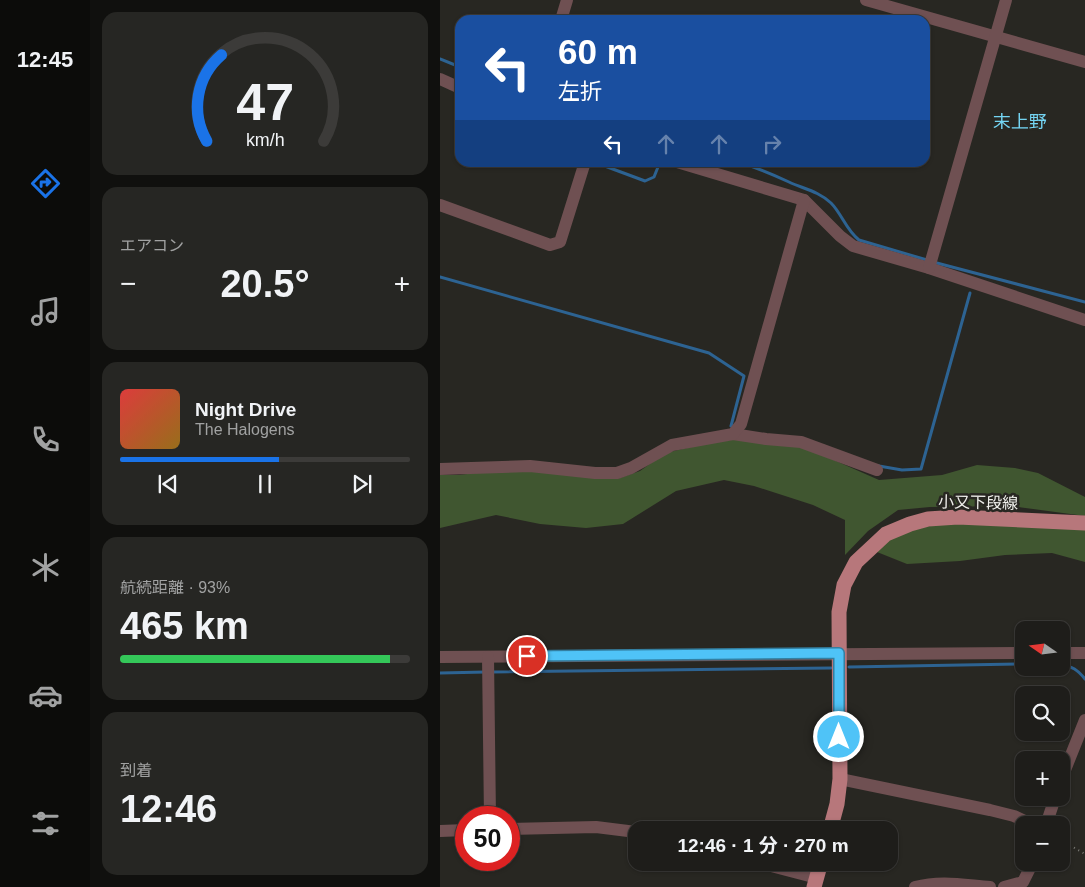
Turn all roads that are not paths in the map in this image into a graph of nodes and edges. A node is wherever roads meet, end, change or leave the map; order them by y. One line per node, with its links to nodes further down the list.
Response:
1 (566, 0): 4 (street)
2 (866, 0): 5 (street)
3 (1006, 0): 7 (street)
4 (562, 15)
5 (920, 15)
6 (930, 18): 7 (street)
7 (996, 36): 8 (street); 15 (street)
8 (1085, 62)
9 (440, 78): 10 (street)
10 (455, 86)
11 (583, 167): 14 (street)
12 (694, 167): 13 (street)
13 (804, 200): 15 (street); 17 (street)
14 (440, 205)
15 (929, 268): 16 (street)
16 (1085, 320)
17 (733, 434): 18 (street); 19 (street)
18 (440, 469)
19 (876, 470)
20 (1085, 523): 21 (main road, 小又下段線)
21 (839, 653): 22 (street); 25 (street); 29 (main road, 小又下段線)
22 (1015, 653)
23 (1070, 653): 24 (street)
24 (1085, 653)
25 (488, 657): 26 (street); 30 (street)
26 (440, 658)
27 (1085, 720): 28 (street)
28 (1070, 758)
29 (840, 779): 31 (street); 32 (main road, 小又下段線)
30 (490, 806)
31 (1015, 816)
32 (832, 821)
33 (520, 829): 36 (street)
34 (455, 830): 35 (street)
35 (440, 831)
36 (628, 831)
37 (782, 871): 39 (street)
38 (1028, 871): 42 (street)
39 (816, 883)
40 (915, 887): 41 (street)
41 (990, 887)
42 (1004, 887)

